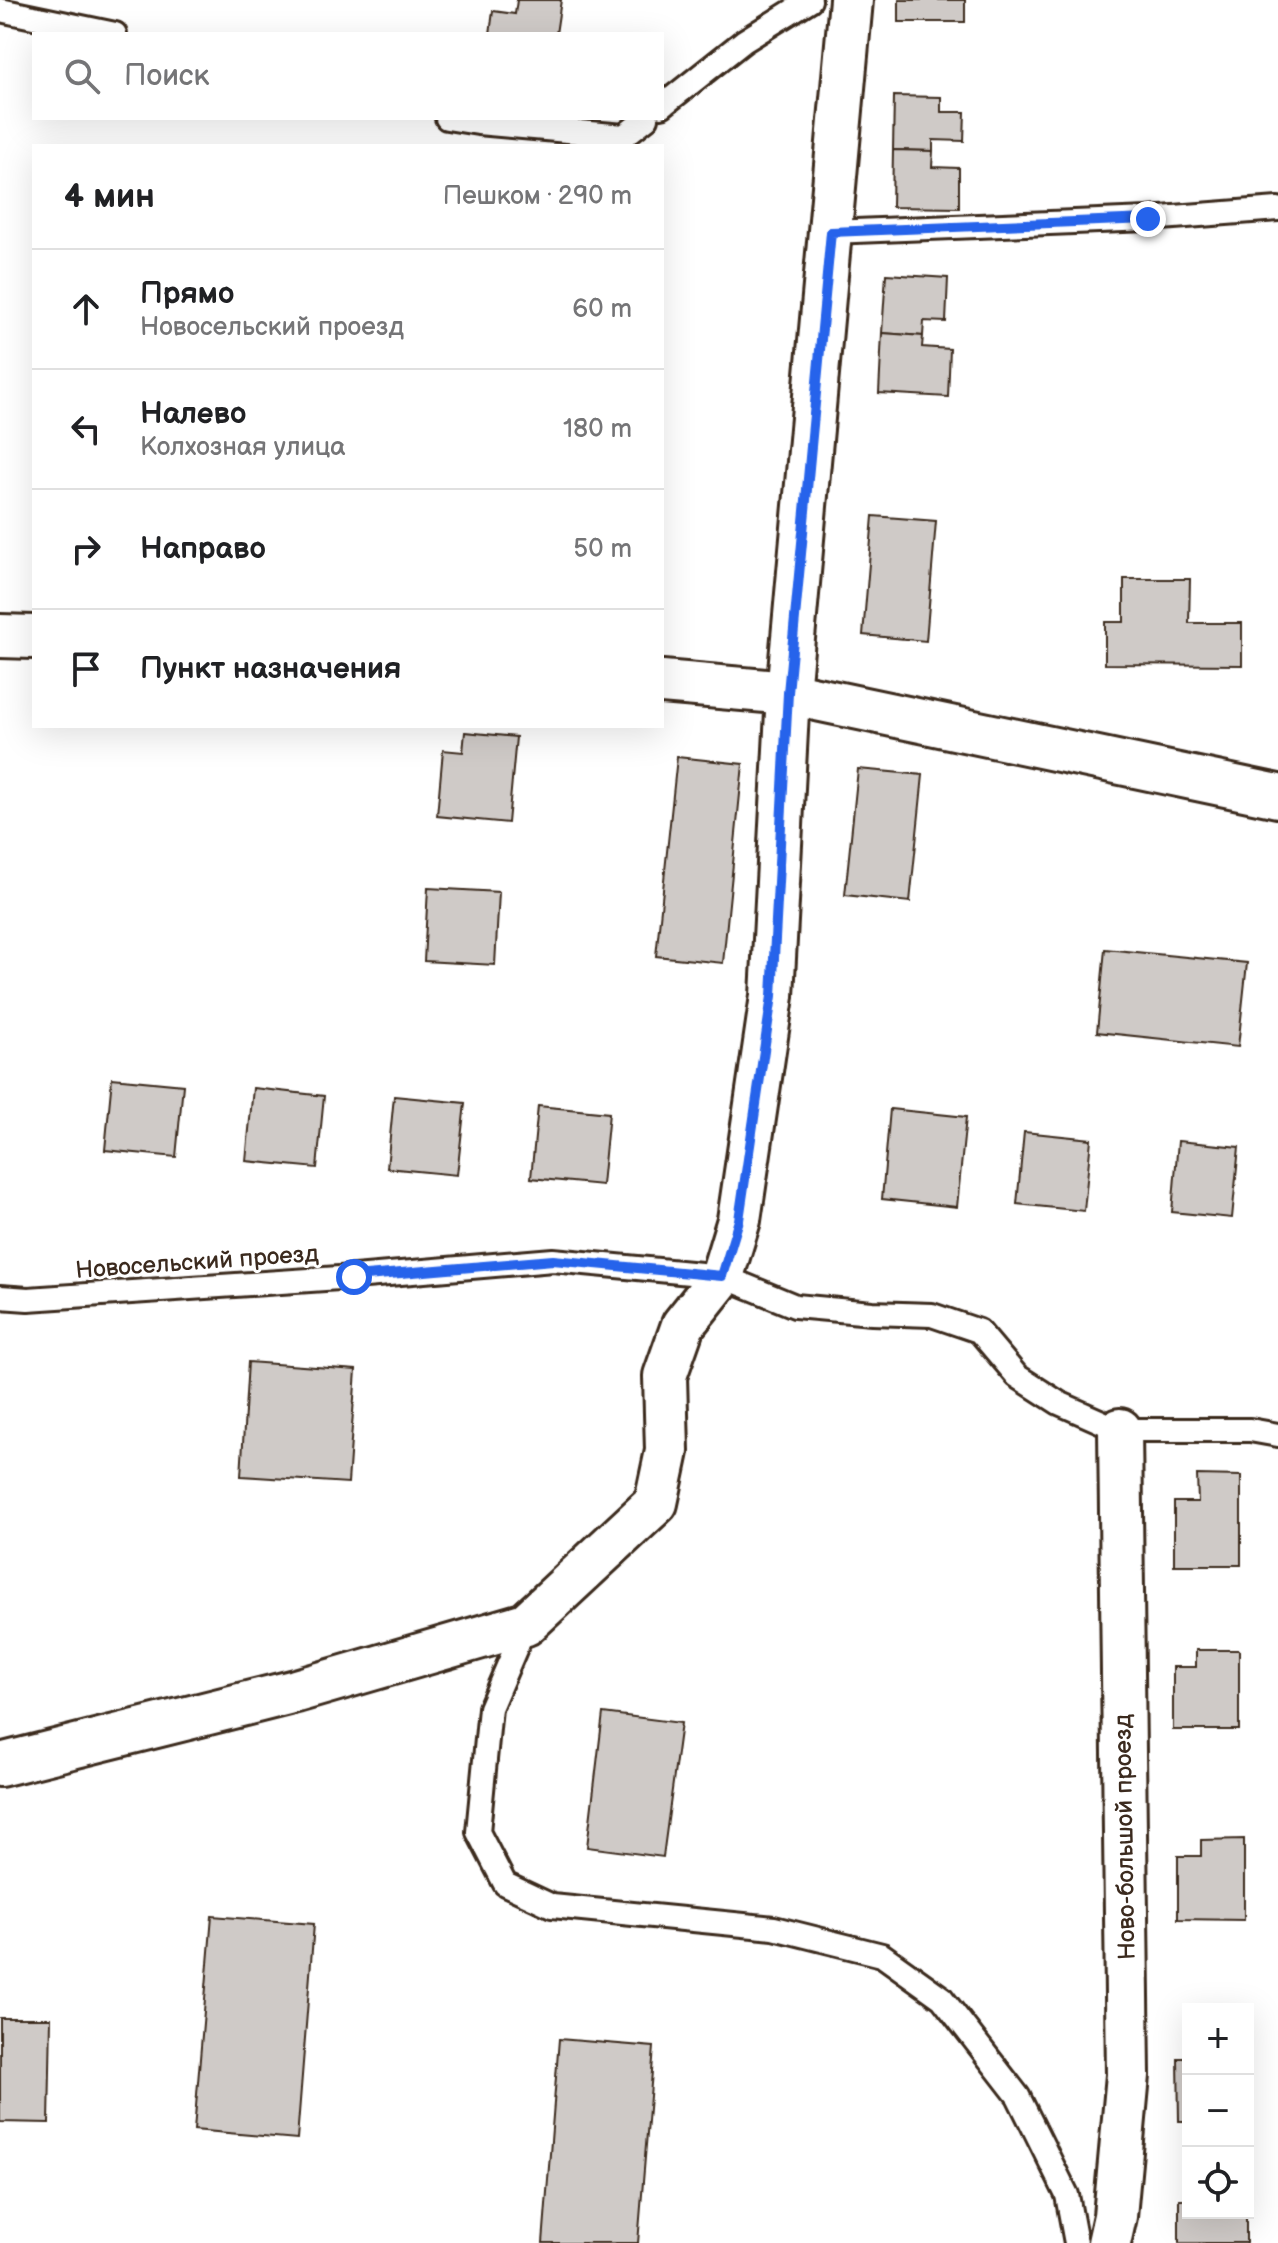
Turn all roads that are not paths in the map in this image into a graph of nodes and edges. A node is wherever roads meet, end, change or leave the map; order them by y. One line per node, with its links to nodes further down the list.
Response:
1 (810, 0): 5 (lane)
2 (851, 0): 9 (street)
3 (0, 10): 4 (lane)
4 (105, 32)
5 (664, 104)
6 (459, 120): 7 (lane)
7 (644, 120)
8 (1278, 209): 9 (lane)
9 (831, 232): 13 (street)
10 (0, 636): 11 (street)
11 (32, 637)
12 (664, 682): 13 (street)
13 (788, 693): 14 (street); 15 (street)
14 (1278, 796)
15 (722, 1276): 16 (lane, Новосельский проезд); 17 (lane, Новосельский проезд); 19 (street)
16 (0, 1297)
17 (1120, 1430): 18 (lane); 22 (street, Ново-большой проезд)
18 (1278, 1435)
19 (526, 1624): 20 (street); 21 (lane)
20 (0, 1765)
21 (1076, 2243)
22 (1109, 2243)

